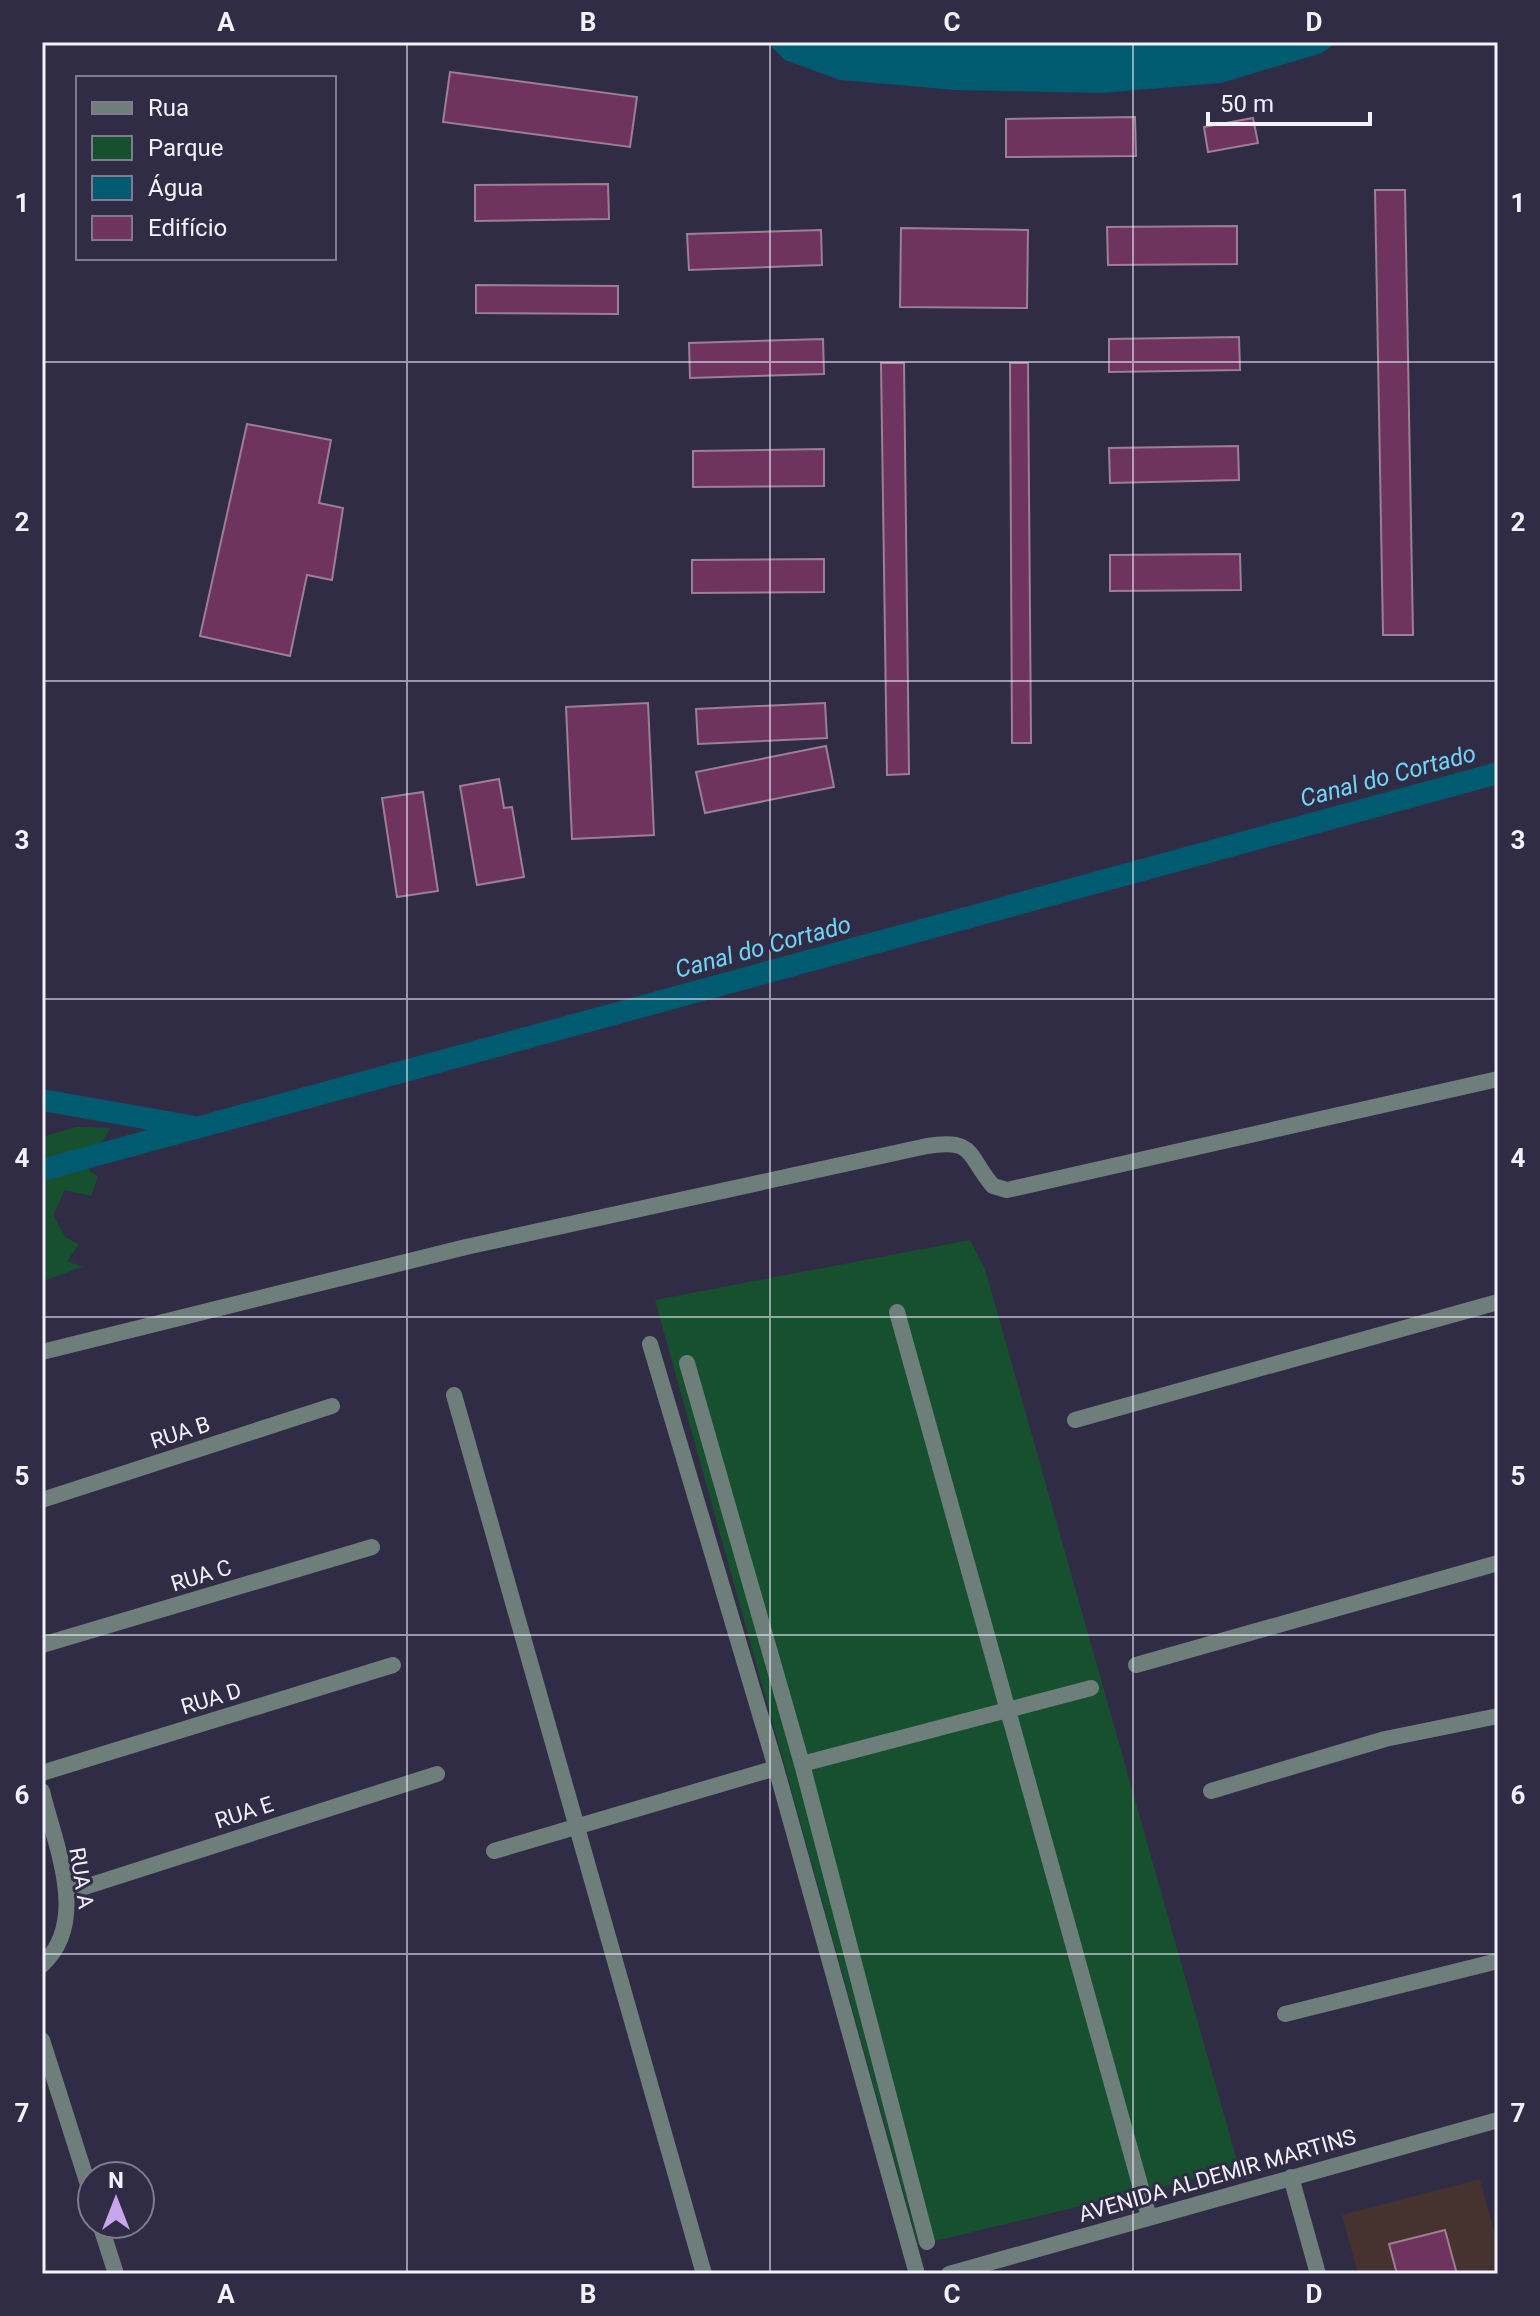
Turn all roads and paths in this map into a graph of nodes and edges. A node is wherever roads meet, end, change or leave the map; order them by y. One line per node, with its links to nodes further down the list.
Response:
1 (1498, 1079): 5 (street)
2 (1498, 1302): 9 (street)
3 (897, 1312): 17 (street)
4 (650, 1344): 20 (street)
5 (42, 1352)
6 (687, 1363): 19 (street)
7 (454, 1395): 25 (street)
8 (332, 1406): 10 (street, RUA B)
9 (1075, 1420)
10 (42, 1500)
11 (372, 1547): 13 (street, RUA C)
12 (1498, 1563): 15 (street)
13 (42, 1645)
14 (393, 1665): 21 (street, RUA D)
15 (1136, 1665)
16 (1091, 1688): 17 (street)
17 (1010, 1711): 19 (street); 35 (street)
18 (1498, 1716): 24 (street)
19 (802, 1764): 37 (street)
20 (776, 1768): 25 (street); 40 (street)
21 (42, 1773)
22 (437, 1774): 27 (street, RUA E)
23 (42, 1791): 27 (street, RUA A)
24 (1211, 1791)
25 (577, 1827): 26 (street); 39 (street)
26 (494, 1851)
27 (66, 1893): 29 (street, RUA A)
28 (1498, 1961): 30 (street)
29 (42, 1965)
30 (1285, 2014)
31 (42, 2040): 33 (street)
32 (1498, 2120): 34 (street, AVENIDA ALDEMIR MARTINS)
33 (80, 2160)
34 (1291, 2177): 35 (street, AVENIDA ALDEMIR MARTINS); 42 (street)
35 (1149, 2217): 41 (street, AVENIDA ALDEMIR MARTINS)
36 (105, 2240): 38 (street)
37 (927, 2242)
38 (116, 2274)
39 (704, 2274)
40 (917, 2274)
41 (949, 2274)
42 (1318, 2274)

